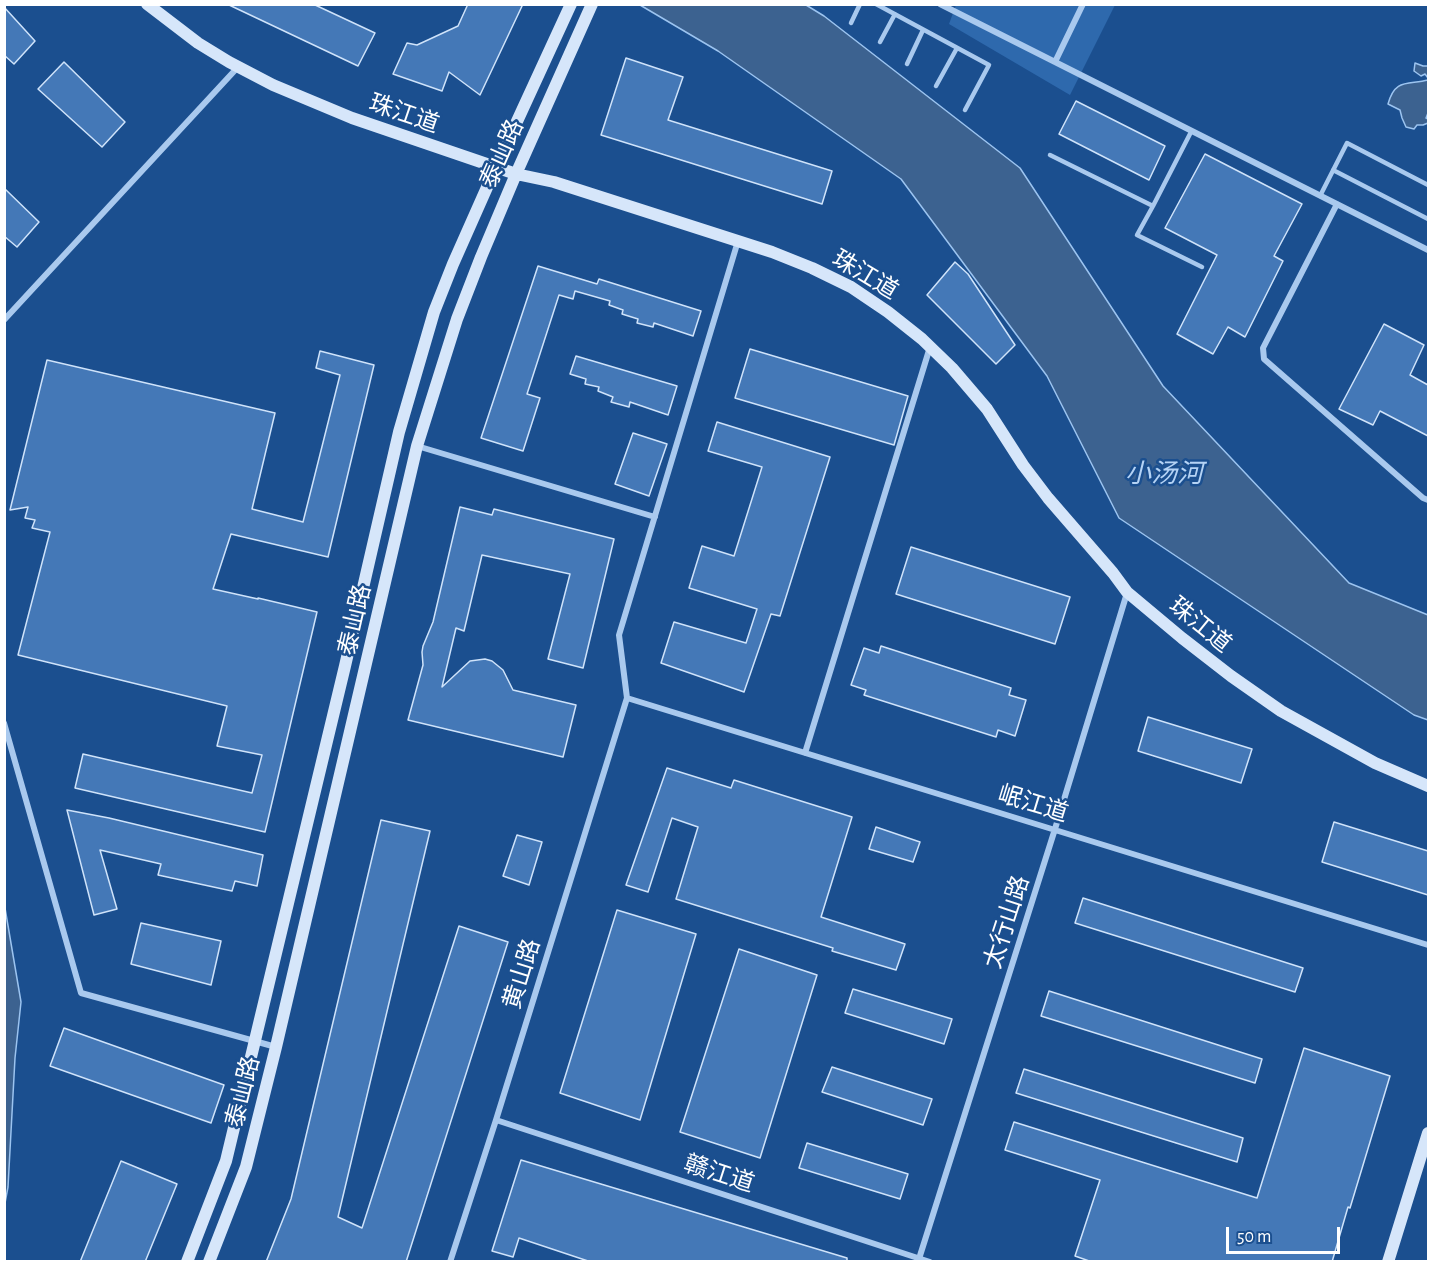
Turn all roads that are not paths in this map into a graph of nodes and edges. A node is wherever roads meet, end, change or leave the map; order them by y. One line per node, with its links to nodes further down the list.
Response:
1 (147, 4): 15 (street, 珠江道)
2 (571, 4): 20 (street)
3 (860, 4): 9 (lane)
4 (876, 4): 8 (lane)
5 (940, 4): 13 (street)
6 (1083, 4): 13 (street)
7 (592, 5): 22 (street, 泰山路)
8 (894, 14): 10 (lane); 11 (lane)
9 (851, 23)
10 (923, 30): 12 (lane); 14 (lane)
11 (880, 42)
12 (957, 48): 16 (lane); 17 (lane)
13 (1055, 62): 18 (street)
14 (907, 64)
15 (239, 67): 20 (street, 珠江道); 31 (street)
16 (936, 86)
17 (965, 110)
18 (1191, 132): 24 (street); 26 (lane)
19 (1050, 155): 26 (lane)
20 (496, 167): 22 (street, 珠江道); 43 (street)
21 (1333, 170): 23 (lane); 24 (lane); 27 (lane)
22 (516, 174): 28 (street, 珠江道); 33 (street, 泰山路)
23 (1428, 185)
24 (1320, 195): 25 (street)
25 (1337, 204): 29 (street); 34 (street)
26 (1152, 206): 30 (lane)
27 (1428, 219)
28 (738, 241): 32 (street, 珠江道); 35 (street)
29 (1428, 250)
30 (1202, 267)
31 (4, 320)
32 (930, 347): 36 (street, 珠江道); 39 (street)
33 (417, 446): 35 (street); 44 (street, 泰山路)
34 (1428, 500)
35 (655, 517): 37 (street)
36 (1127, 592): 40 (street, 珠江道); 41 (street, 太行山路)
37 (627, 698): 39 (street, 岷江道); 45 (street, 黄山路)
38 (4, 723): 43 (street)
39 (805, 753): 41 (street, 岷江道)
40 (1428, 786)
41 (1055, 830): 42 (street, 岷江道); 47 (street, 太行山路)
42 (1428, 945)
43 (254, 1041): 44 (street); 48 (street)
44 (276, 1047): 49 (street, 泰山路)
45 (496, 1120): 47 (street, 赣江道); 50 (street, 黄山路)
46 (1428, 1133): 52 (street)
47 (919, 1260): 51 (street, 赣江道)
48 (187, 1262)
49 (209, 1262)
50 (450, 1262)
51 (930, 1262)
52 (1388, 1262)

